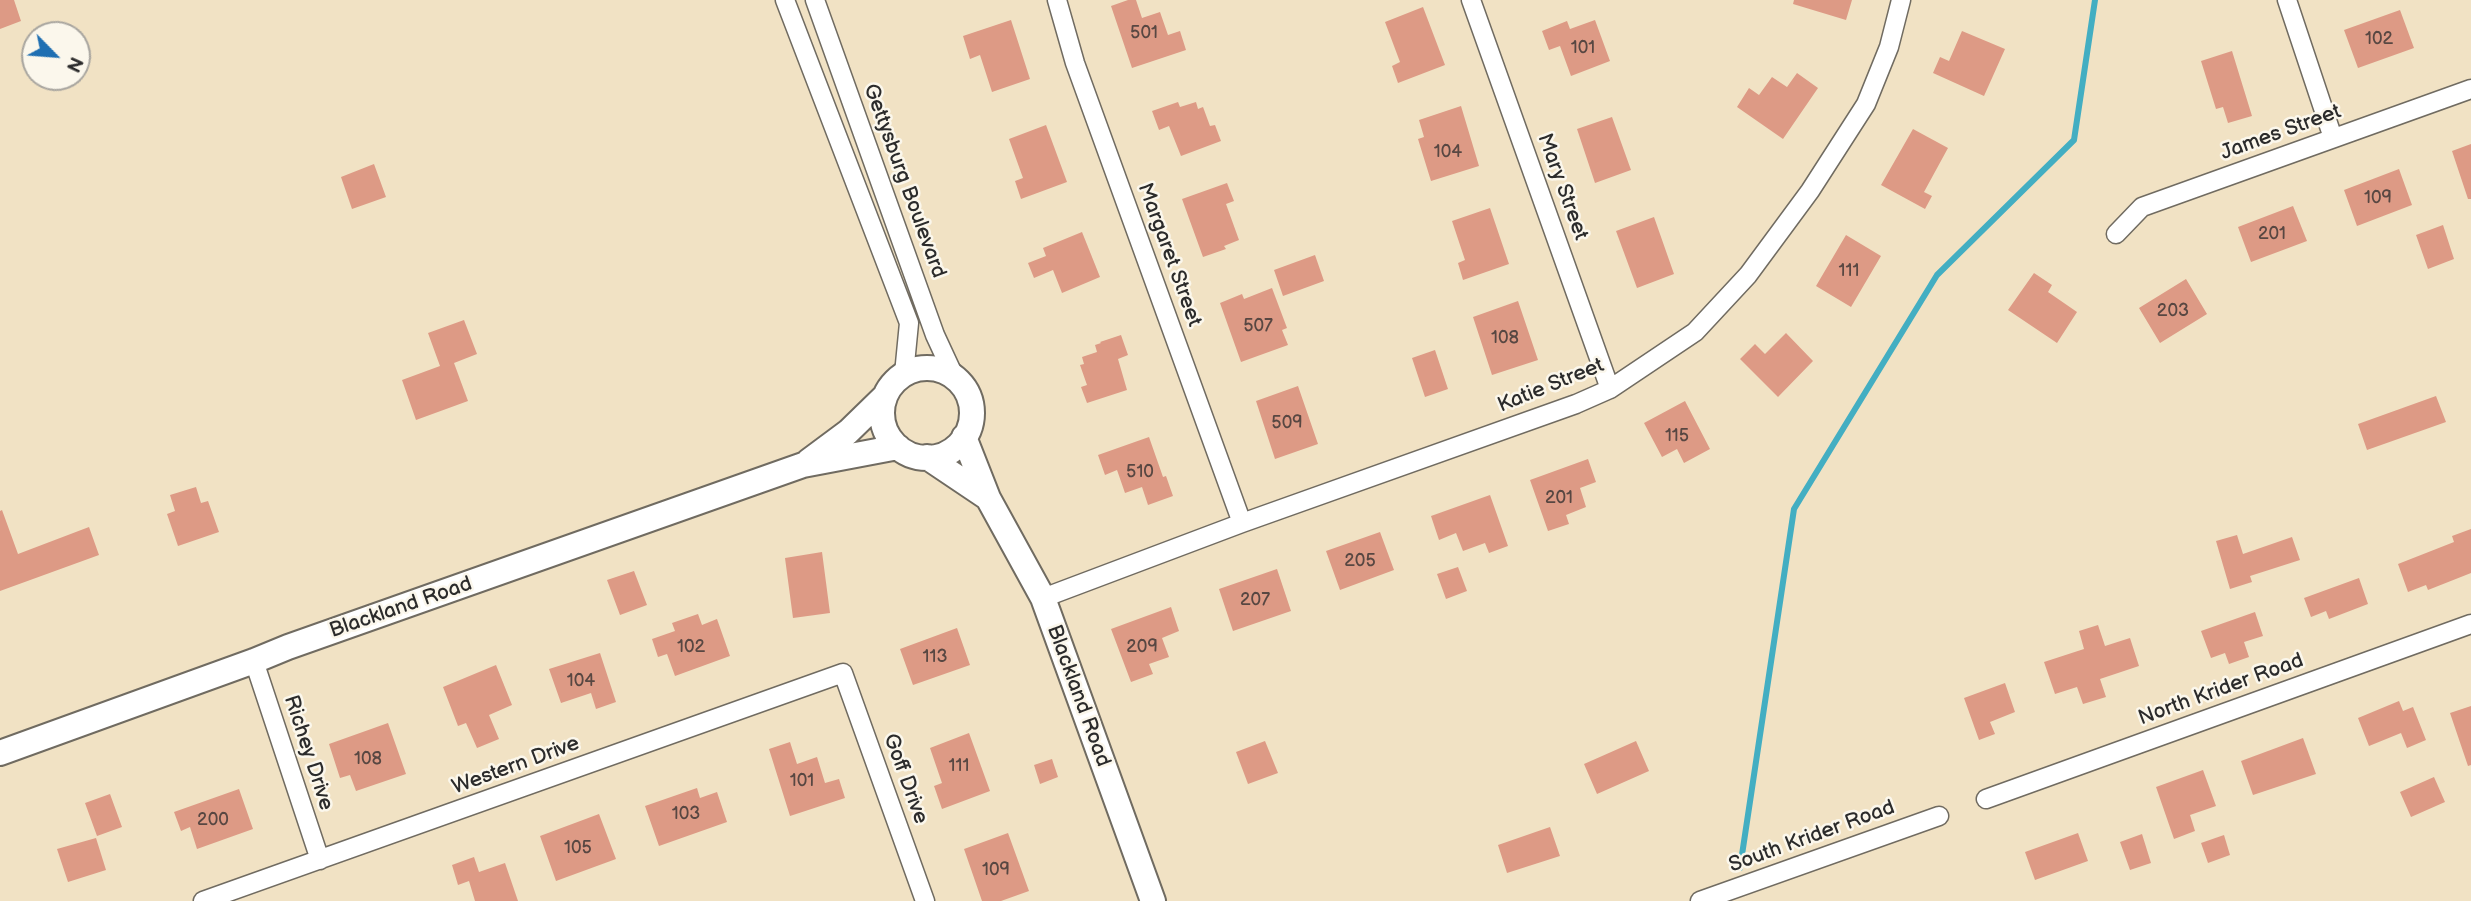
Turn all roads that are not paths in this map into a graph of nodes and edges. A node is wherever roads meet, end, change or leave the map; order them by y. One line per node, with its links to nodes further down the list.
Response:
1 (785, 0): 10 (street)
2 (815, 0): 11 (street, Gettysburg Boulevard)
3 (1057, 0): 19 (street, Margaret Street)
4 (1471, 0): 12 (street, Mary Street)
5 (1901, 0): 12 (street, Katie Street)
6 (2287, 0): 8 (street)
7 (2471, 89): 8 (street, James Street)
8 (2333, 138): 9 (street, James Street)
9 (2116, 234)
10 (904, 374): 11 (street); 13 (street)
11 (954, 376): 14 (street)
12 (1610, 390): 19 (street, Katie Street)
13 (885, 396): 15 (street); 17 (street, Blackland Road)
14 (964, 437): 16 (street); 18 (street, Blackland Road)
15 (898, 447): 16 (street); 17 (street, Blackland Road)
16 (927, 457): 18 (street, Blackland Road)
17 (803, 465): 22 (street, Blackland Road)
18 (988, 498): 20 (street, Blackland Road)
19 (1242, 523): 20 (street, Katie Street)
20 (1043, 598): 30 (street, Blackland Road)
21 (2471, 624): 25 (street, North Krider Road)
22 (254, 662): 24 (street, Blackland Road); 27 (street, Richey Drive)
23 (843, 673): 27 (street, Western Drive); 29 (street, Goff Drive)
24 (0, 753)
25 (1986, 799)
26 (1939, 816): 31 (street, South Krider Road)
27 (320, 859): 28 (street, Western Drive)
28 (203, 901)
29 (925, 901)
30 (1153, 901)
31 (1700, 901)

